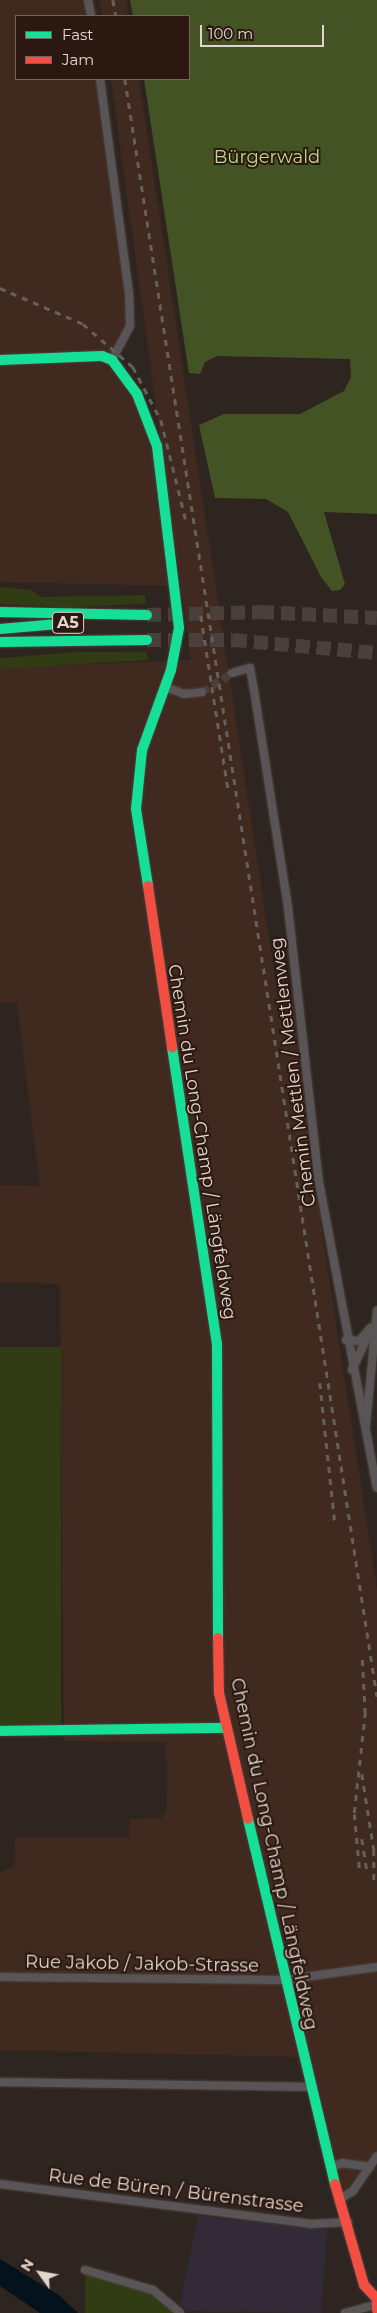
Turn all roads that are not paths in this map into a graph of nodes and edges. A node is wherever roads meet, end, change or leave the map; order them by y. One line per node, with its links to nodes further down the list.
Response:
1 (88, 0): 2 (street)
2 (91, 15)
3 (100, 80): 5 (street)
4 (0, 360): 5 (main road)
5 (112, 360): 15 (main road, Chemin du Long-Champ / Längfeldweg)
6 (0, 612): 7 (main road)
7 (135, 615): 8 (main road, A5); 9 (main road, A5)
8 (147, 615)
9 (0, 629)
10 (147, 640): 12 (main road, A5)
11 (0, 642): 12 (main road, A5)
12 (57, 642): 13 (main road)
13 (0, 648)
14 (232, 673): 20 (street, Chemin Mettlen / Mettlenweg)
15 (165, 687): 16 (street); 24 (main road, Chemin du Long-Champ / Längfeldweg)
16 (202, 692)
17 (377, 1311): 18 (street)
18 (374, 1321): 19 (street); 22 (street)
19 (368, 1336): 20 (street); 21 (street)
20 (346, 1340): 21 (street, Chemin Mettlen / Mettlenweg)
21 (351, 1370): 22 (street, Chemin Mettlen / Mettlenweg)
22 (365, 1436): 23 (street, Chemin Mettlen / Mettlenweg)
23 (377, 1488)
24 (226, 1728): 25 (main road); 28 (main road, Chemin du Long-Champ / Längfeldweg)
25 (0, 1731)
26 (377, 1967): 28 (street, Rue Jakob / Jakob-Strasse)
27 (0, 1977): 28 (street, Rue Jakob / Jakob-Strasse)
28 (283, 1980): 30 (main road, Chemin du Long-Champ / Längfeldweg)
29 (0, 2082): 30 (street)
30 (310, 2087): 32 (main road, Chemin du Long-Champ / Längfeldweg)
31 (377, 2156): 33 (street)
32 (331, 2167): 33 (street); 35 (main road, Chemin du Long-Champ / Längfeldweg)
33 (370, 2167): 35 (street)
34 (0, 2184): 36 (street, Rue de Büren / Bürenstrasse)
35 (340, 2199): 36 (main road, Chemin du Long-Champ / Längfeldweg)
36 (348, 2222): 38 (main road, Chemin du Long-Champ / Längfeldweg)
37 (85, 2270): 39 (street)
38 (377, 2304): 40 (street)
39 (180, 2313)
40 (345, 2313)

